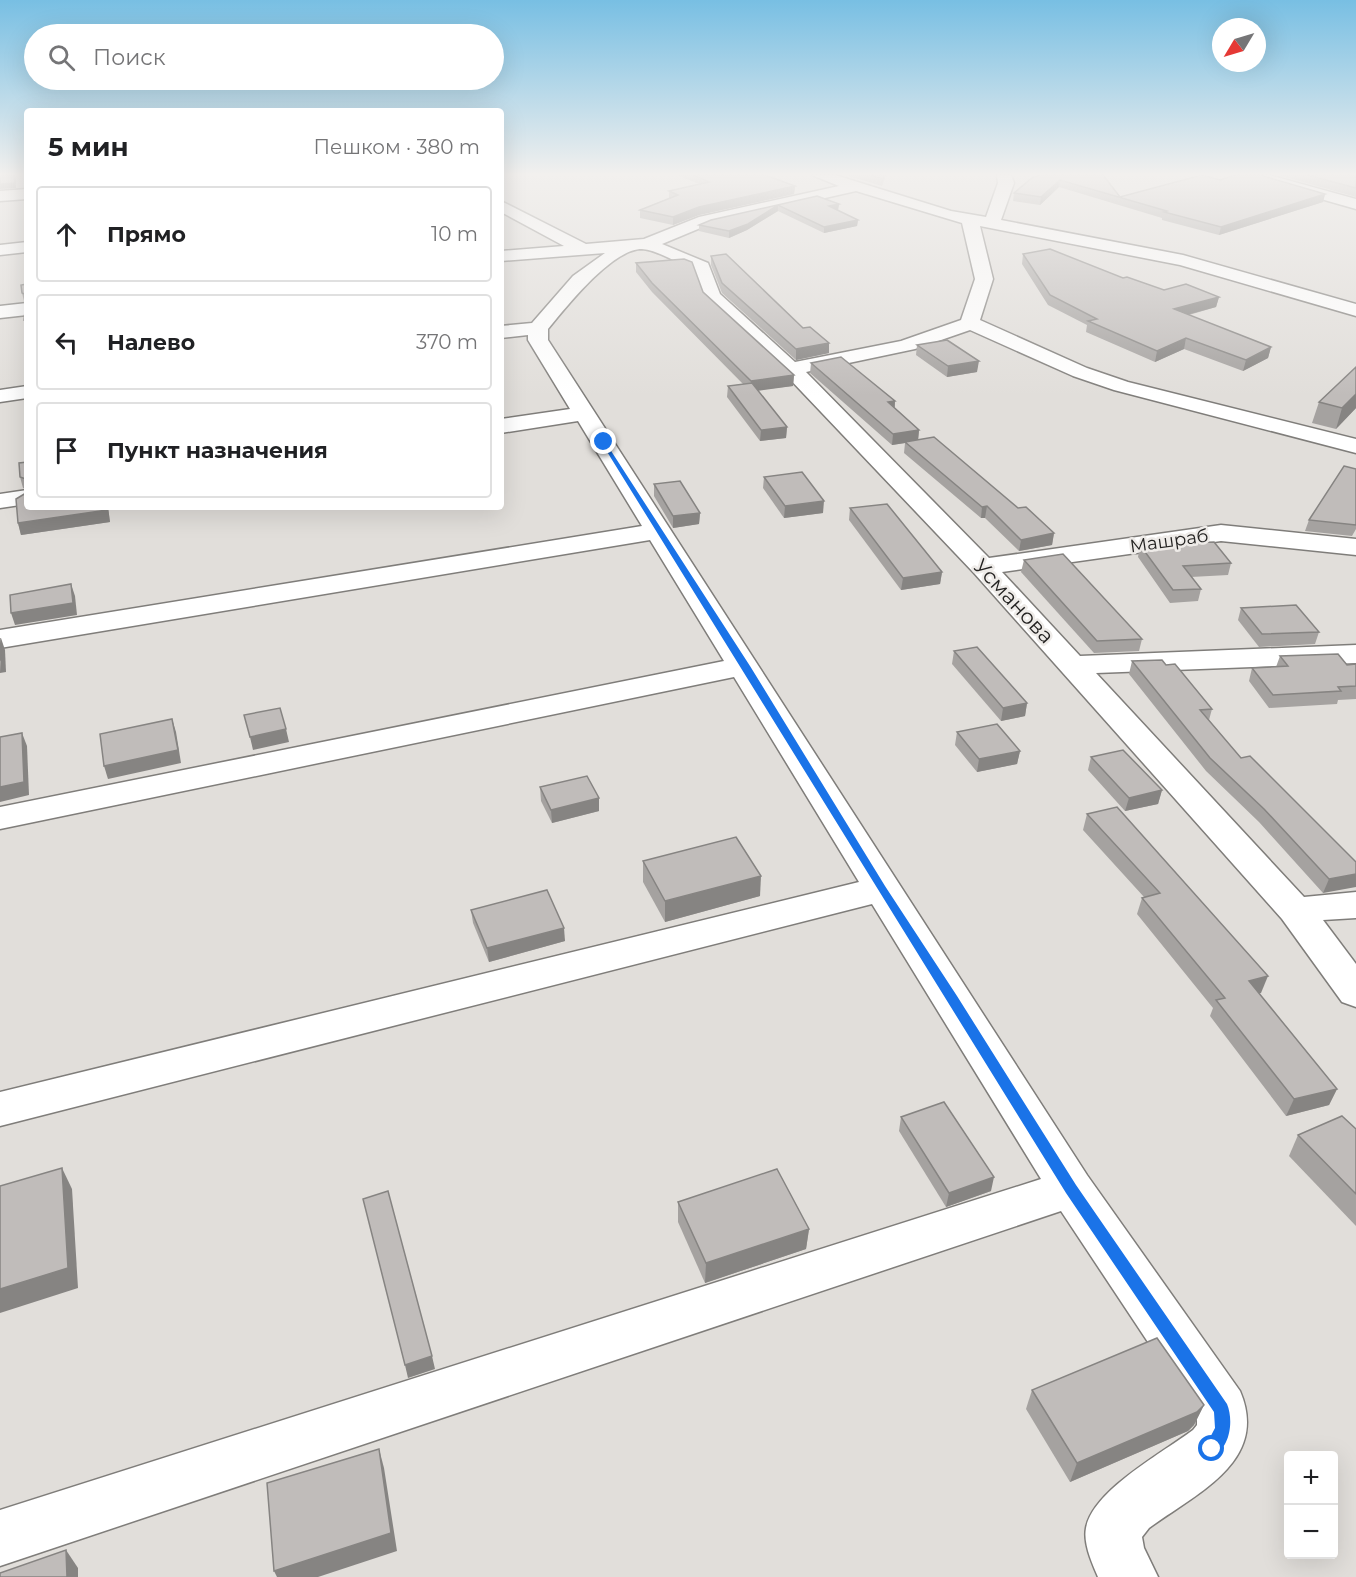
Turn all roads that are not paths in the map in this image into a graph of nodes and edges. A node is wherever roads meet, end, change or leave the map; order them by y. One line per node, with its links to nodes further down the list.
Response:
1 (582, 249): 7 (street)
2 (603, 249): 7 (street)
3 (632, 249): 13 (street)
4 (644, 249): 15 (street, Усманова)
5 (977, 249): 12 (street)
6 (1122, 249): 10 (street)
7 (585, 250): 8 (street)
8 (504, 256)
9 (24, 309): 11 (street)
10 (1356, 310)
11 (0, 312)
12 (970, 323): 15 (street); 20 (street)
13 (538, 328): 14 (street); 18 (street)
14 (504, 332)
15 (791, 369): 25 (street, Усманова)
16 (24, 392): 17 (street)
17 (0, 396)
18 (583, 414): 19 (street); 23 (street)
19 (504, 426)
20 (1356, 446)
21 (24, 497): 22 (street)
22 (0, 501)
23 (660, 531): 26 (street); 29 (street)
24 (1356, 547): 25 (street, Машраб)
25 (983, 567): 28 (street, Усманова)
26 (0, 639)
27 (1356, 654): 28 (street)
28 (1072, 665): 33 (street, Усманова)
29 (745, 666): 30 (street); 31 (street)
30 (0, 818)
31 (881, 889): 35 (street); 36 (street)
32 (1356, 905): 33 (street)
33 (1295, 910): 34 (street, Усманова)
34 (1356, 992)
35 (0, 1109)
36 (1071, 1189): 37 (street); 38 (street)
37 (0, 1538)
38 (1130, 1577)

